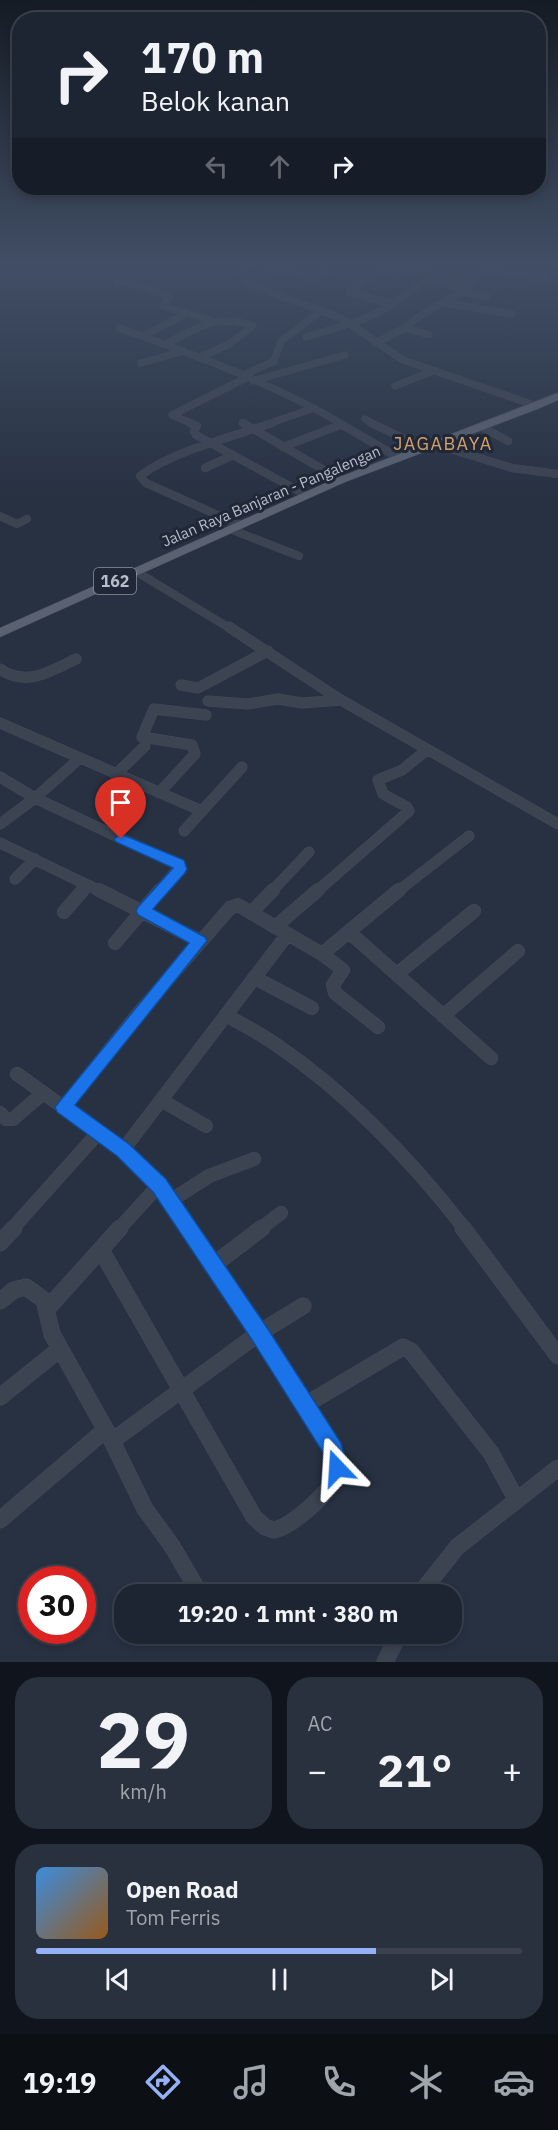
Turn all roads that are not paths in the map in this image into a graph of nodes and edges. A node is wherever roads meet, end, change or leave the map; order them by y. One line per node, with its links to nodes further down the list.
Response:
1 (159, 342): 7 (street)
2 (170, 342): 7 (street)
3 (232, 342): 10 (street)
4 (281, 342): 13 (street)
5 (378, 342): 6 (street)
6 (375, 343): 12 (street)
7 (166, 344): 8 (street)
8 (184, 351): 10 (street); 11 (street)
9 (345, 355): 13 (street)
10 (201, 357): 13 (street)
11 (141, 363)
12 (433, 371): 14 (street); 16 (street)
13 (247, 378): 17 (street); 24 (street)
14 (395, 386)
15 (558, 396): 16 (main road, Jalan Raya Banjaran - Pangalengan)
16 (537, 406): 21 (main road, Jalan Raya Banjaran - Pangalengan)
17 (314, 408): 20 (street); 22 (street)
18 (365, 419): 25 (street)
19 (243, 423): 22 (street)
20 (340, 425): 26 (street); 28 (street)
21 (482, 427): 23 (street); 25 (main road, Jalan Raya Banjaran - Pangalengan)
22 (255, 431): 24 (street); 26 (street)
23 (508, 441)
24 (215, 444): 27 (street); 35 (street)
25 (429, 446): 28 (main road, Jalan Raya Banjaran - Pangalengan); 30 (street)
26 (283, 447): 31 (street)
27 (233, 454): 29 (street); 32 (street)
28 (399, 458): 31 (main road, Jalan Raya Banjaran - Pangalengan)
29 (205, 468)
30 (558, 474)
31 (341, 480): 32 (main road, Jalan Raya Banjaran - Pangalengan)
32 (306, 495): 35 (main road, Jalan Raya Banjaran - Pangalengan)
33 (0, 516): 34 (street)
34 (27, 519)
35 (235, 527): 36 (street); 37 (main road, Jalan Raya Banjaran - Pangalengan / 162)
36 (299, 556)
37 (137, 572): 38 (main road, Jalan Raya Banjaran - Pangalengan / 162); 39 (street)
38 (0, 633)
39 (268, 651): 42 (street); 43 (street)
40 (76, 659): 41 (street)
41 (0, 669)
42 (181, 685)
43 (341, 700): 44 (street); 48 (street)
44 (208, 701)
45 (206, 716): 53 (street)
46 (0, 723): 49 (street)
47 (145, 746): 51 (street)
48 (427, 750): 57 (street); 69 (street)
49 (79, 759): 51 (street); 54 (street)
50 (242, 767): 55 (street)
51 (115, 775): 53 (street)
52 (0, 777): 54 (street)
53 (159, 793): 55 (street)
54 (35, 798): 56 (street); 66 (street)
55 (202, 810): 58 (street)
56 (0, 824)
57 (558, 824)
58 (184, 831)
59 (469, 836): 70 (street)
60 (0, 843): 62 (street)
61 (309, 852): 68 (street)
62 (35, 860): 63 (street); 64 (street)
63 (15, 879)
64 (88, 885): 66 (street); 67 (street)
65 (474, 910): 76 (street)
66 (143, 911): 72 (street); 73 (street)
67 (64, 912)
68 (251, 913): 69 (street); 72 (street)
69 (275, 927): 71 (street)
70 (349, 932): 75 (street); 76 (street)
71 (287, 935): 75 (street); 77 (street)
72 (200, 941): 86 (street)
73 (115, 943)
74 (518, 951): 80 (street)
75 (322, 954): 81 (street)
76 (397, 974): 80 (street)
77 (255, 978): 78 (street); 79 (street)
78 (312, 1008)
79 (226, 1015): 85 (street); 103 (street)
80 (443, 1016): 82 (street)
81 (378, 1027)
82 (491, 1058)
83 (17, 1074): 84 (street)
84 (42, 1094): 86 (street); 87 (street)
85 (160, 1100): 88 (street); 90 (street)
86 (63, 1107): 89 (street)
87 (0, 1113)
88 (206, 1126)
89 (98, 1133): 90 (street); 95 (street)
90 (123, 1150): 92 (street)
91 (254, 1159): 93 (street)
92 (159, 1185): 93 (street); 96 (street)
93 (171, 1202): 97 (street)
94 (281, 1213): 97 (street)
95 (0, 1243)
96 (101, 1250): 100 (street); 104 (street)
97 (212, 1266): 101 (street)
98 (0, 1300): 100 (street)
99 (303, 1306): 101 (street)
100 (46, 1310): 102 (street)
101 (259, 1333): 104 (street); 106 (street)
102 (60, 1349): 105 (street); 107 (street)
103 (558, 1356)
104 (180, 1391): 106 (street); 107 (street)
105 (0, 1397)
106 (305, 1405): 109 (street)
107 (108, 1436): 110 (street); 111 (street)
108 (558, 1468): 109 (street)
109 (516, 1499): 112 (street)
110 (0, 1520)
111 (194, 1584)
112 (428, 1584)
113 (394, 1644): 114 (street)
114 (385, 1662)

